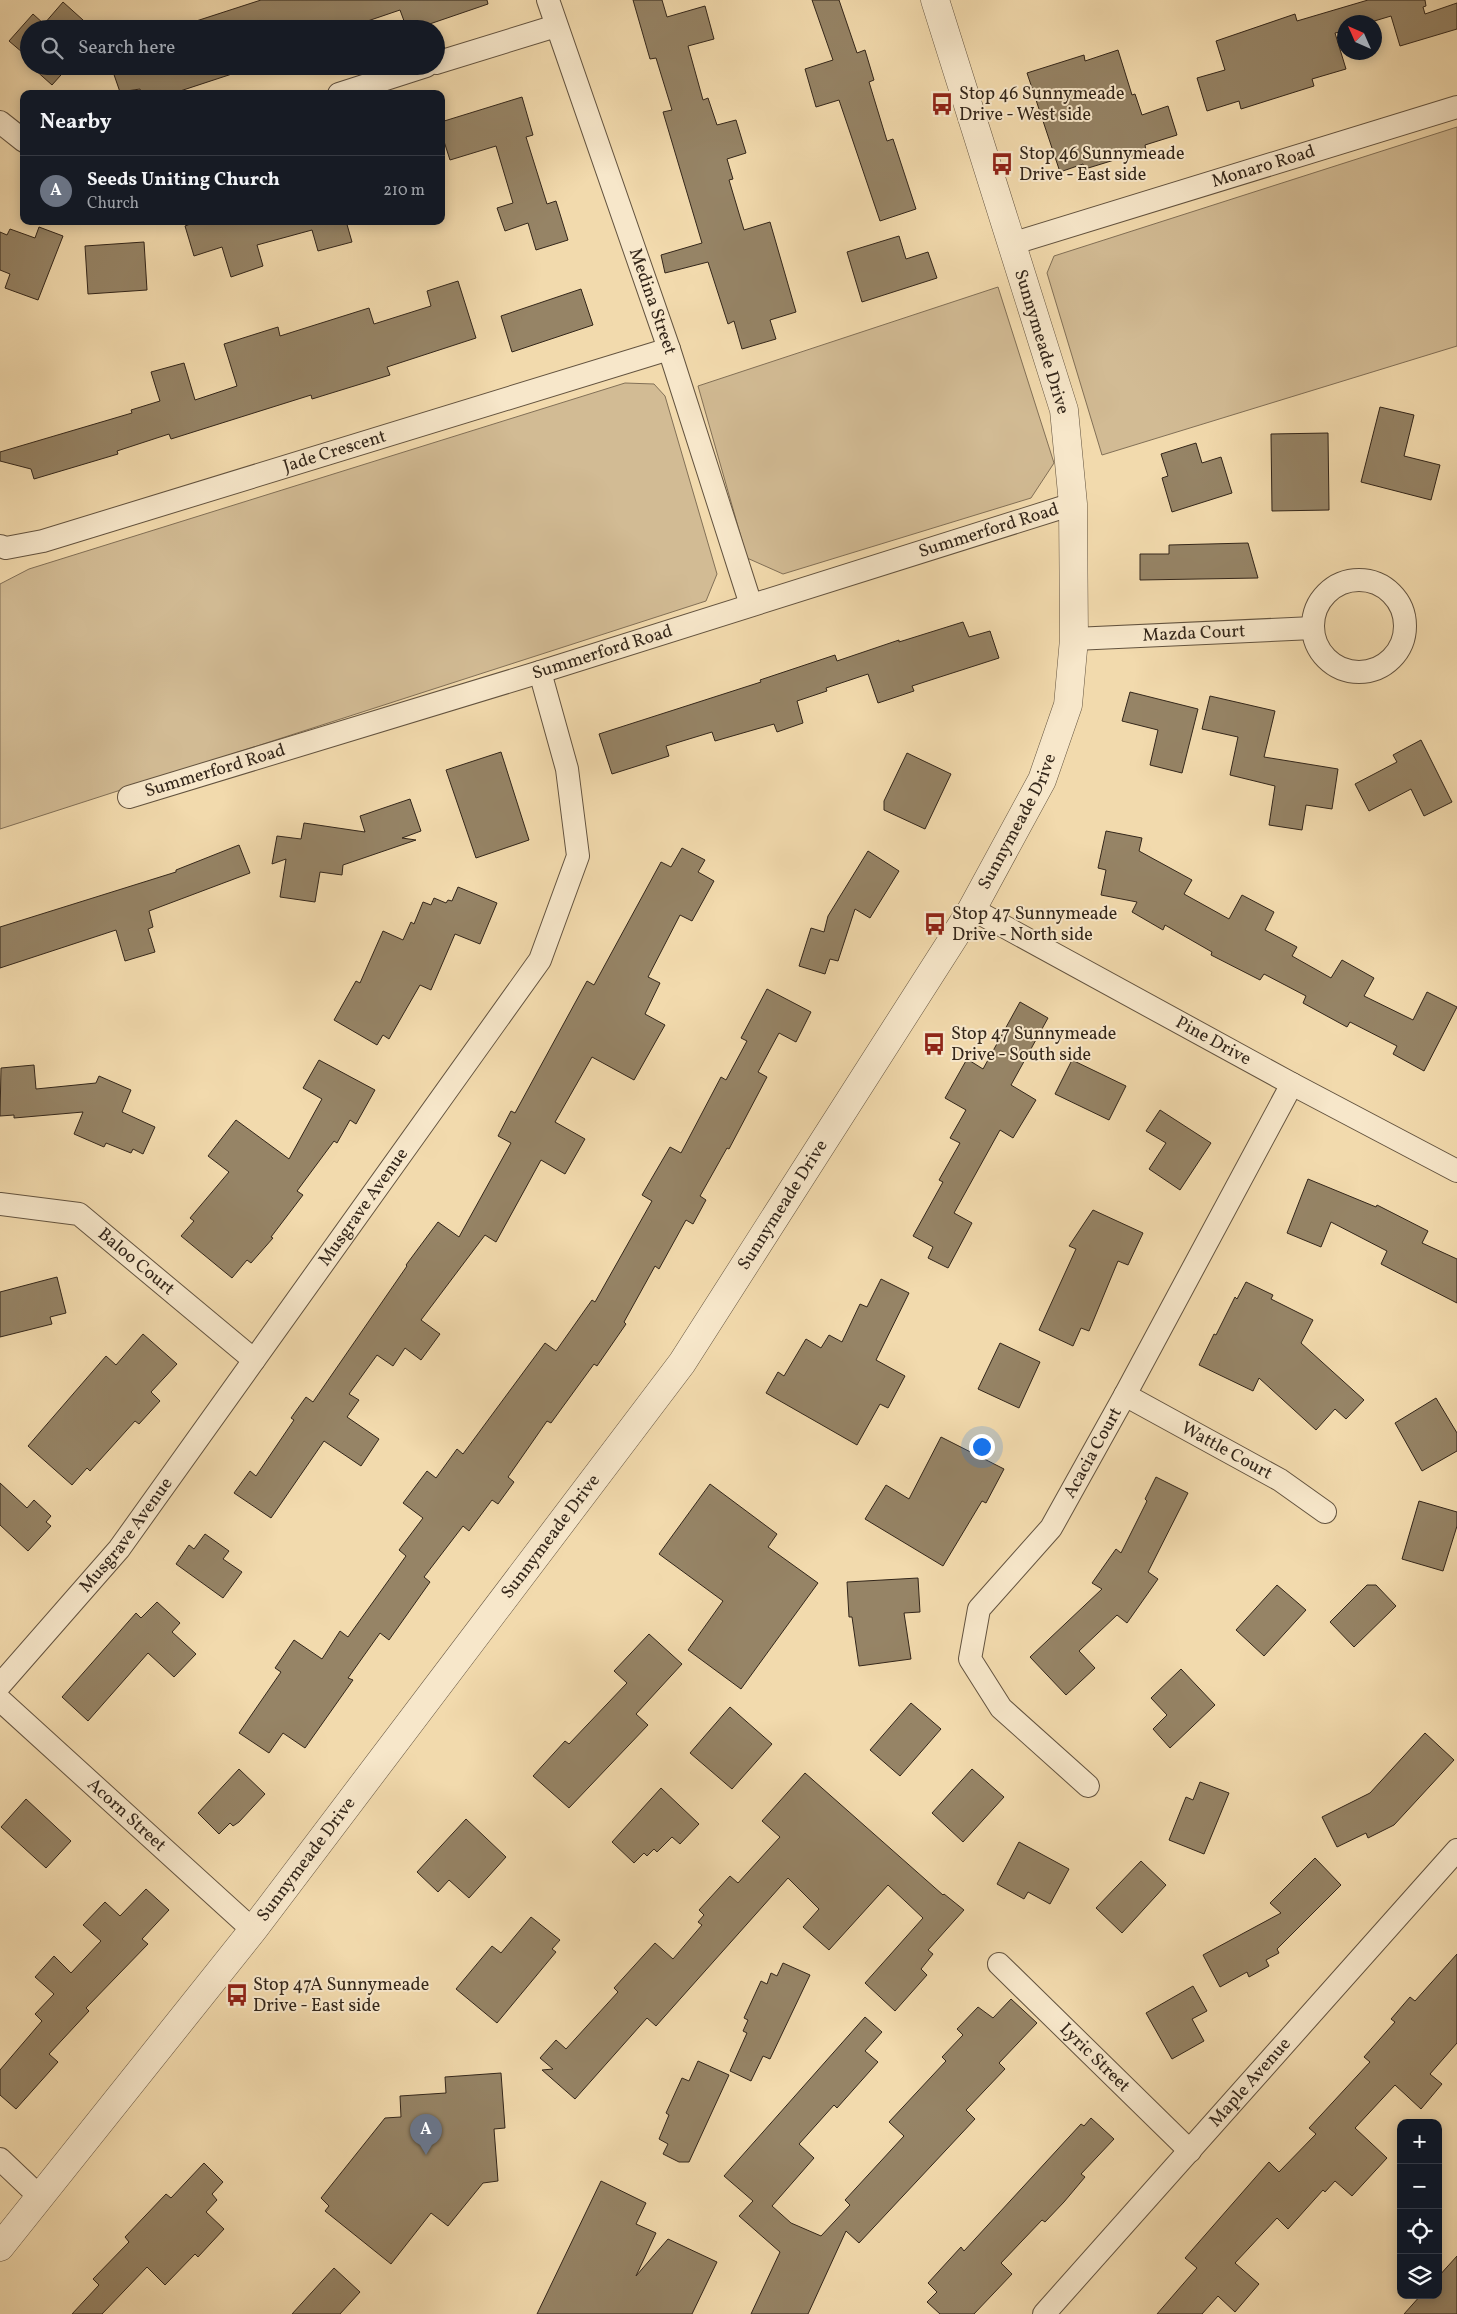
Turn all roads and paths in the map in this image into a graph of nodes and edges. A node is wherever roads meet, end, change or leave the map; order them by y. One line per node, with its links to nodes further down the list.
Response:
1 (548, 0): 3 (street, Medina Street)
2 (935, 0): 10 (street, Sunnymeade Drive)
3 (556, 26): 4 (street); 11 (street, Medina Street)
4 (445, 60)
5 (398, 75): 6 (street)
6 (351, 90)
7 (1457, 107): 10 (street, Monaro Road)
8 (0, 122): 9 (street)
9 (20, 139)
10 (1011, 244): 12 (street, Sunnymeade Drive)
11 (669, 349): 13 (street, Jade Crescent); 14 (street, Medina Street)
12 (1073, 504): 14 (street, Summerford Road); 16 (street, Sunnymeade Drive)
13 (0, 546)
14 (751, 605): 17 (street, Summerford Road)
15 (1313, 628): 15 (street); 16 (street, Mazda Court)
16 (1074, 639): 19 (street, Sunnymeade Drive)
17 (540, 672): 18 (street, Summerford Road); 23 (street, Musgrave Avenue)
18 (129, 797)
19 (972, 909): 20 (street, Pine Drive); 30 (street, Sunnymeade Drive)
20 (1292, 1084): 21 (street, Pine Drive); 24 (street, Acacia Court)
21 (1457, 1171)
22 (0, 1204): 23 (street, Baloo Court)
23 (254, 1360): 26 (street, Musgrave Avenue)
24 (1125, 1396): 25 (street, Wattle Court); 28 (street, Acacia Court)
25 (1325, 1512)
26 (0, 1686)
27 (0, 1700): 30 (street, Acorn Street)
28 (1088, 1786)
29 (1457, 1850): 32 (street, Maple Avenue)
30 (253, 1930): 34 (street, Sunnymeade Drive)
31 (999, 1964): 32 (street, Lyric Street)
32 (1190, 2151): 36 (street, Maple Avenue)
33 (0, 2159): 34 (street)
34 (40, 2197): 35 (street, Sunnymeade Drive)
35 (0, 2247)
36 (1044, 2314)

